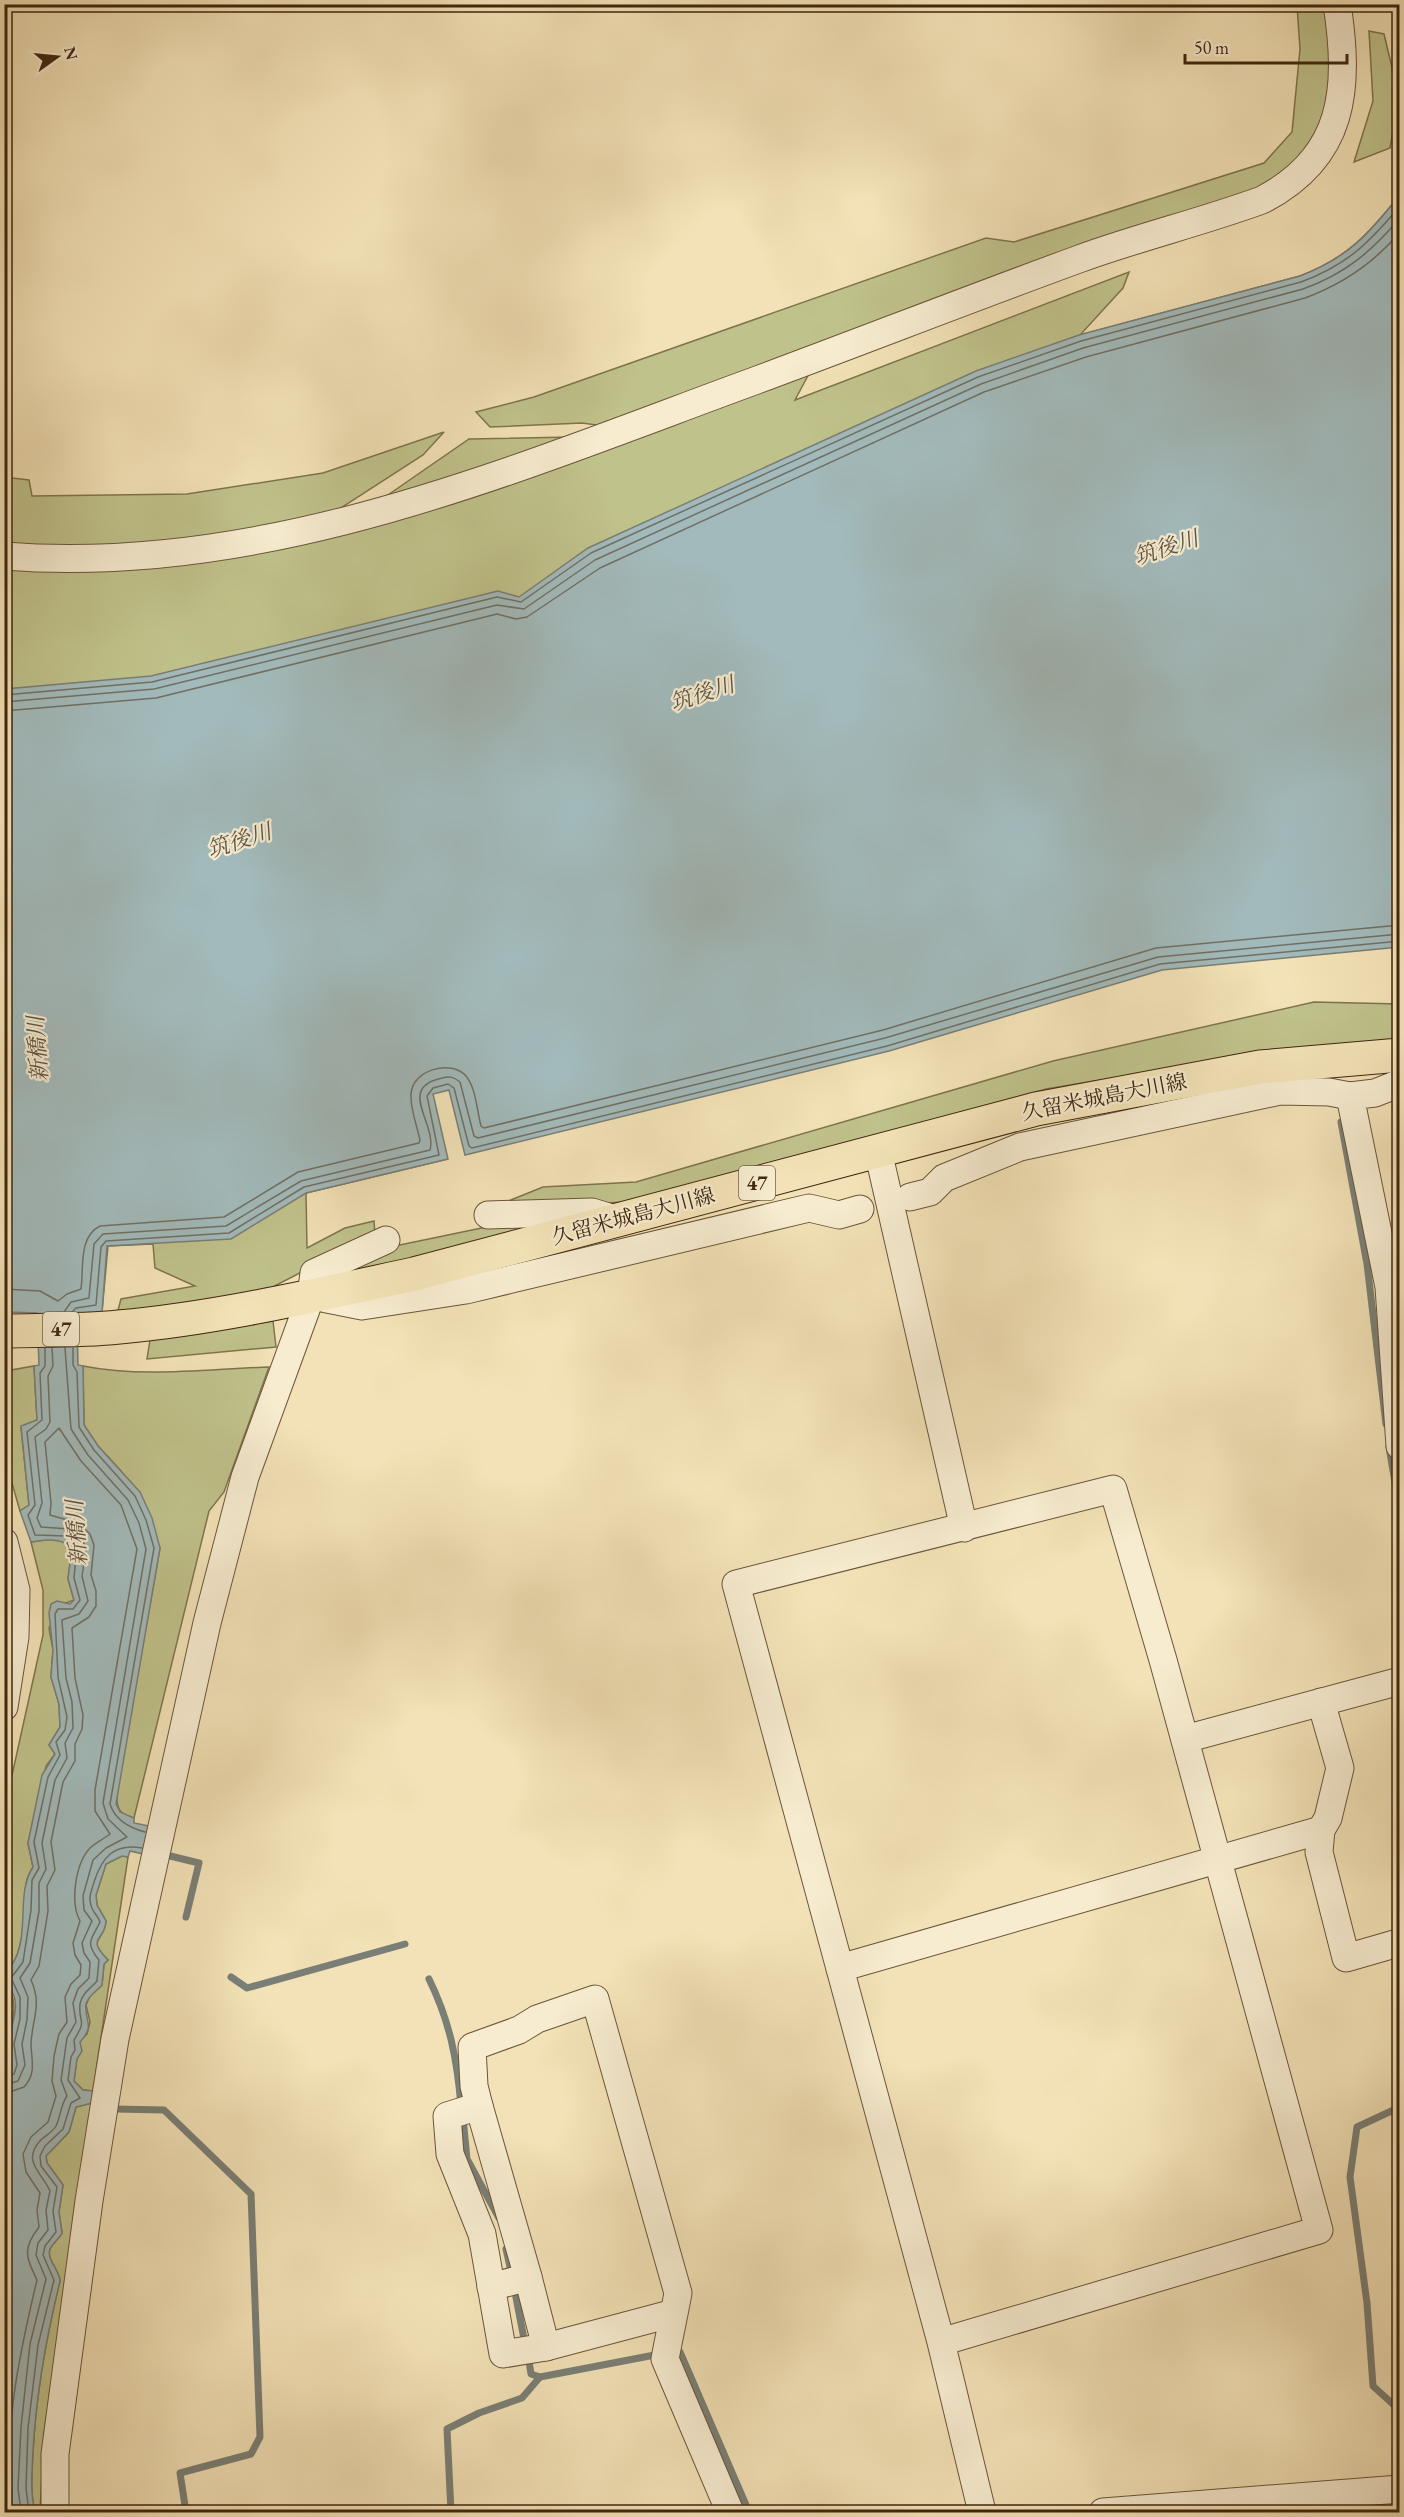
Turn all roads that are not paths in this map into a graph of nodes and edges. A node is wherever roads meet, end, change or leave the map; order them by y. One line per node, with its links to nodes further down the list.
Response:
1 (1337, 4): 2 (street)
2 (4, 556)
3 (1400, 1055): 5 (main road, 久留米城島大川線 / 47)
4 (1381, 1092): 6 (street); 13 (street)
5 (878, 1151): 9 (main road, 久留米城島大川線 / 47); 14 (street)
6 (910, 1197)
7 (860, 1209): 11 (street)
8 (488, 1215): 9 (street)
9 (618, 1220): 11 (main road, 久留米城島大川線 / 47)
10 (386, 1240): 11 (street)
11 (311, 1296): 12 (main road, 久留米城島大川線 / 47); 30 (street)
12 (4, 1330)
13 (1400, 1446)
14 (964, 1528): 19 (street); 23 (street)
15 (4, 1542): 18 (street)
16 (1400, 1681): 17 (street)
17 (1321, 1702): 19 (street); 20 (street)
18 (4, 1707)
19 (1185, 1739): 21 (street)
20 (1321, 1830): 21 (street); 22 (street)
21 (1218, 1859): 23 (street); 27 (street)
22 (1398, 1943)
23 (840, 1968): 27 (street)
24 (469, 2109): 25 (street); 25 (street); 26 (street)
25 (512, 2282): 28 (street); 28 (street)
26 (674, 2313): 28 (street); 31 (street)
27 (941, 2342): 32 (street)
28 (546, 2347)
29 (1400, 2489): 33 (street)
30 (55, 2512)
31 (730, 2512)
32 (982, 2512)
33 (1103, 2512)

